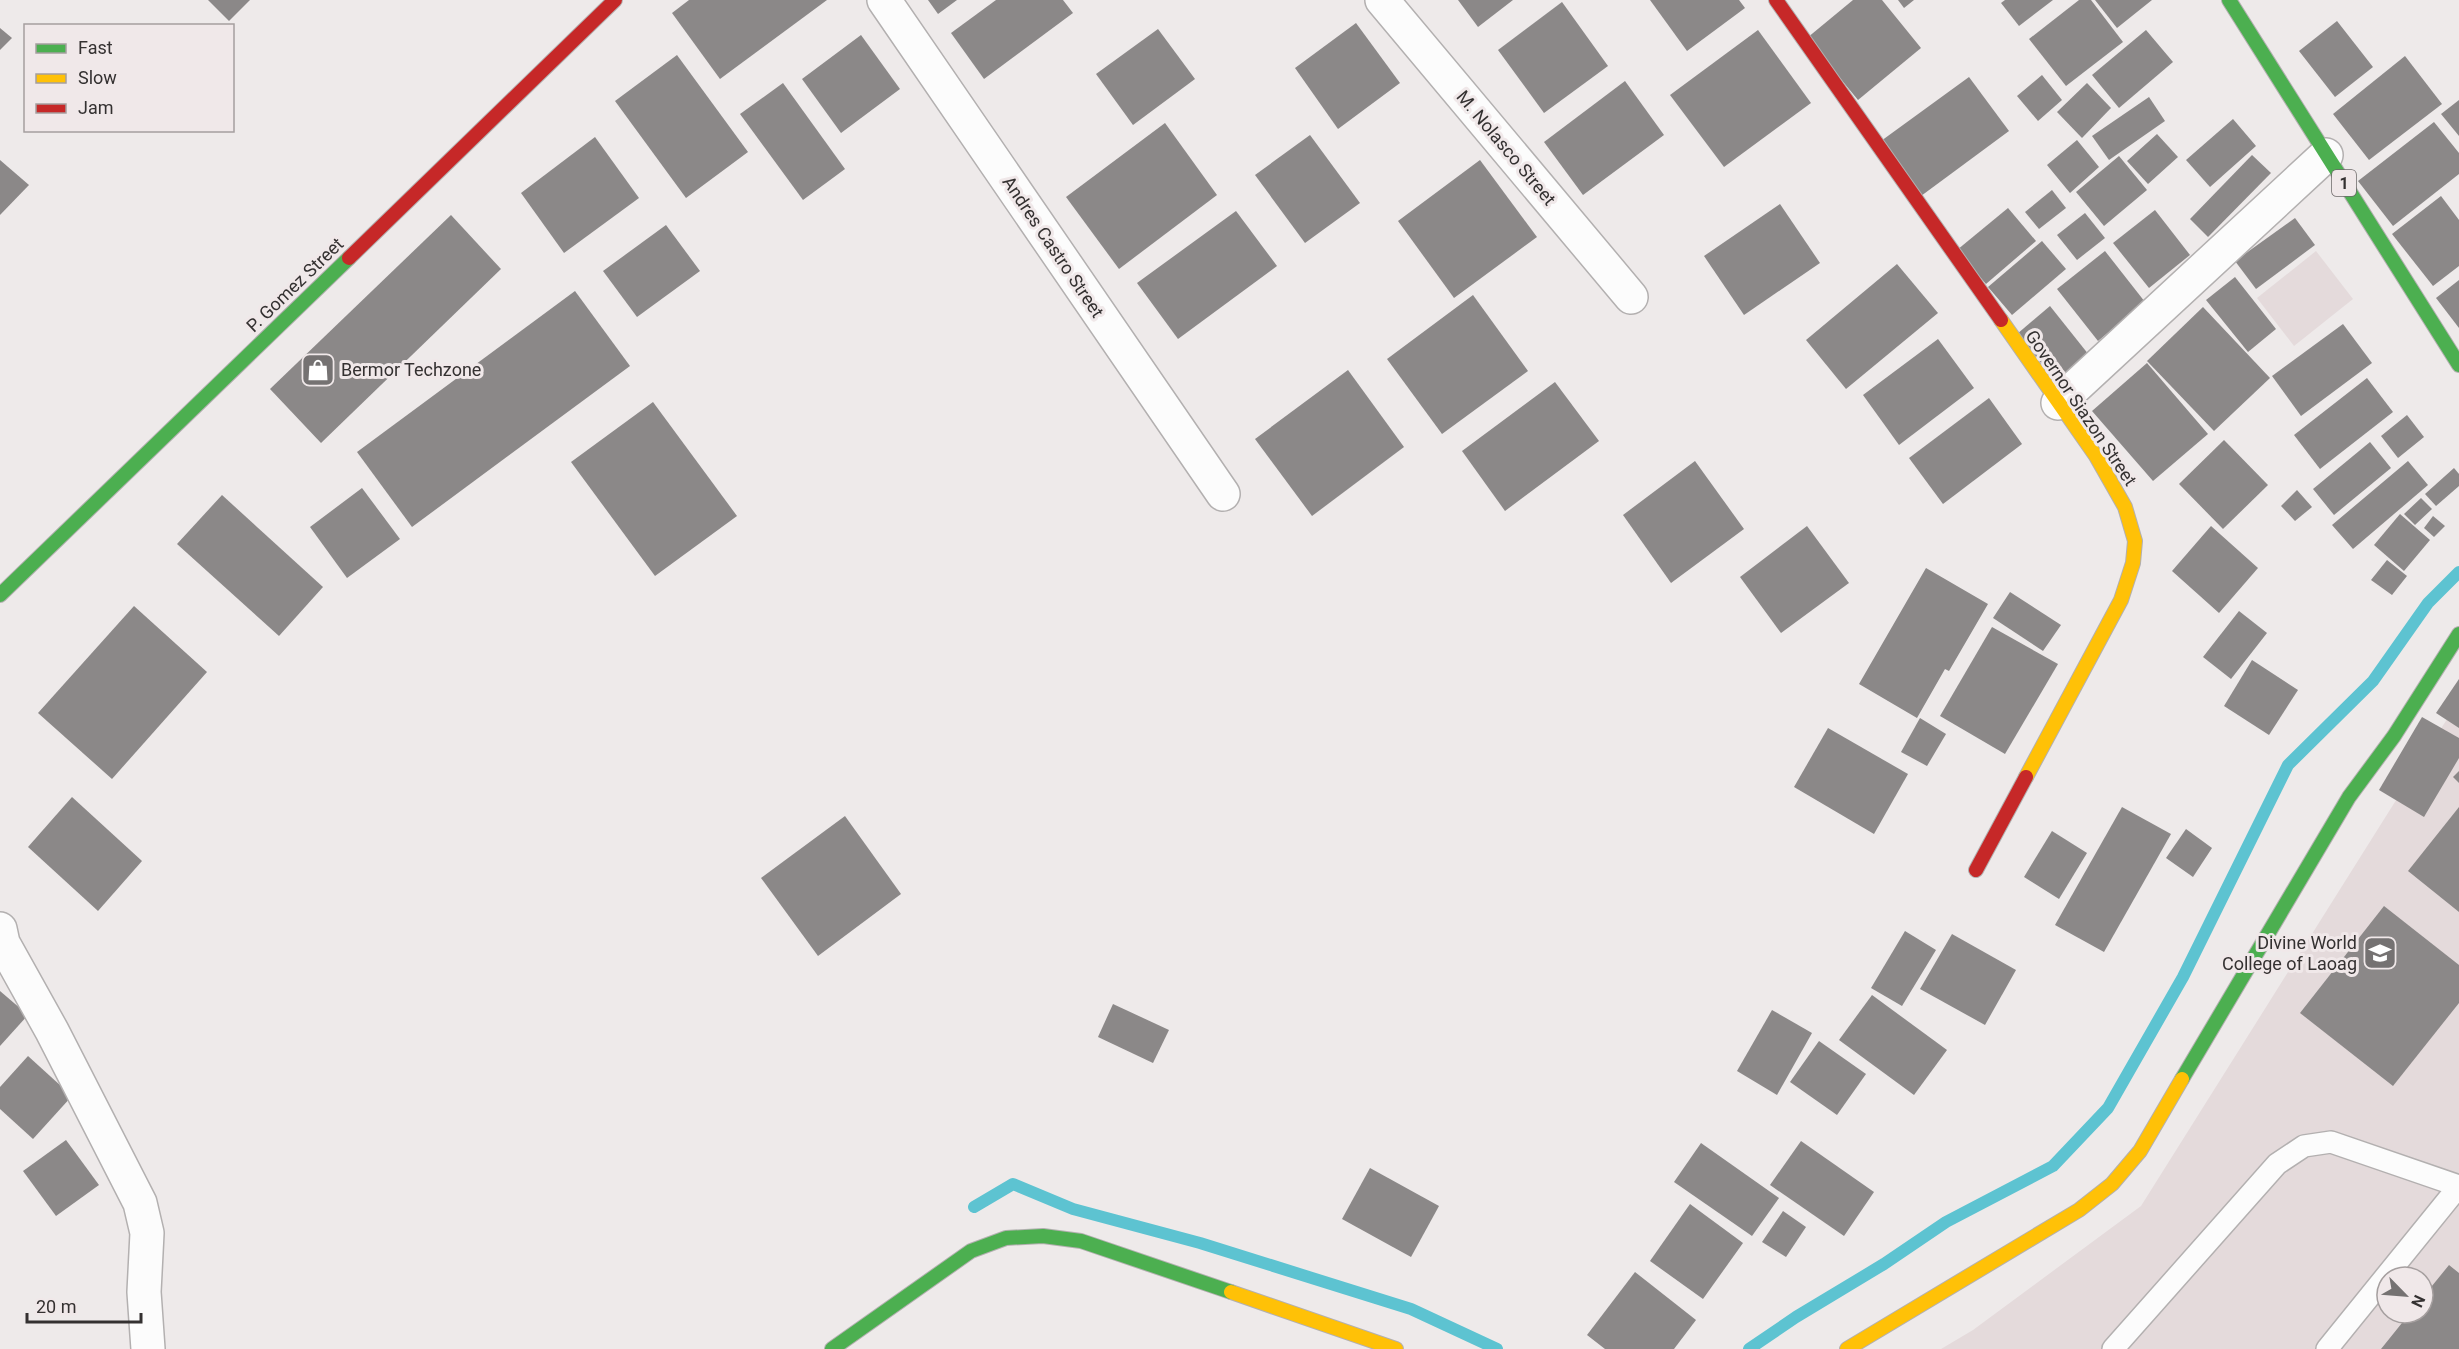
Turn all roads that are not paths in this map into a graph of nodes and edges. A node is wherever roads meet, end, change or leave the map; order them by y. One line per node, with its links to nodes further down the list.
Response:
1 (615, 0): 11 (main road, P. Gomez Street)
2 (884, 0): 10 (street, Andres Castro Street)
3 (1382, 0): 7 (street, M. Nolasco Street)
4 (1776, 0): 9 (main road, Governor Siazon Street)
5 (2229, 0): 6 (main road, 1)
6 (2326, 155): 8 (main road, 1); 9 (street)
7 (1630, 297)
8 (2459, 365)
9 (2058, 403): 13 (main road, Governor Siazon Street)
10 (1223, 494)
11 (0, 595)
12 (2459, 634): 18 (main road)
13 (1976, 870)
14 (0, 929): 15 (street)
15 (148, 1349)
16 (832, 1349): 17 (main road)
17 (1396, 1349)
18 (1847, 1349)
19 (2114, 1349): 20 (lane)
20 (2327, 1349)

